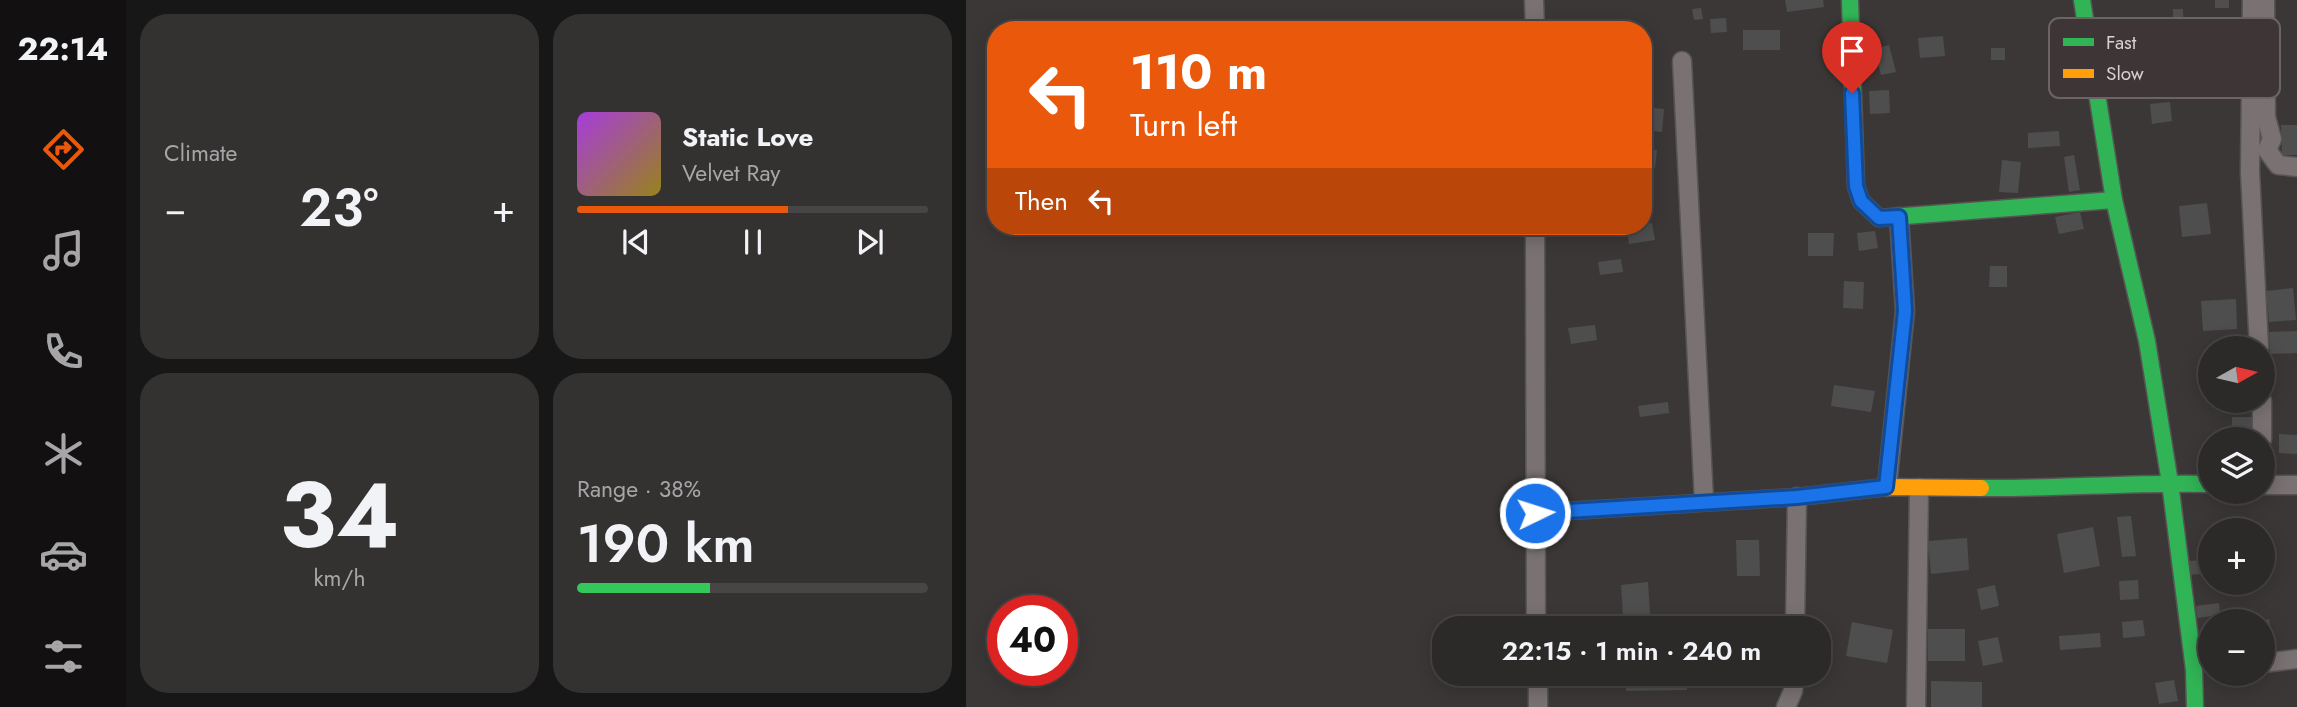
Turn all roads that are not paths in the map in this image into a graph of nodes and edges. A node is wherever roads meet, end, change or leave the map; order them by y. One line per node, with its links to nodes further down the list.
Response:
1 (1534, 0): 9 (street)
2 (1850, 0): 16 (street)
3 (2082, 0): 6 (street)
4 (2252, 0): 7 (street)
5 (2265, 0): 8 (street)
6 (2085, 18)
7 (2252, 18)
8 (2265, 18)
9 (1535, 21)
10 (1682, 61): 26 (street)
11 (2098, 98): 15 (street)
12 (2251, 98): 18 (street)
13 (2266, 98): 14 (street)
14 (2297, 166)
15 (2114, 200): 16 (street); 19 (street)
16 (1899, 217): 23 (street)
17 (1535, 235): 27 (street)
18 (2258, 336)
19 (2170, 483): 20 (street); 24 (street); 30 (street)
20 (2198, 484)
21 (2275, 485): 22 (street)
22 (2297, 485)
23 (1886, 487): 24 (street); 25 (street)
24 (1919, 488): 38 (street)
25 (1797, 497): 26 (street); 29 (street)
26 (1704, 501): 27 (street)
27 (1535, 513): 28 (street)
28 (1536, 616)
29 (1796, 616)
30 (2198, 646)
31 (2297, 659): 32 (street)
32 (2275, 662)
33 (1538, 686): 36 (street)
34 (1794, 686): 37 (street)
35 (2199, 686): 39 (street)
36 (1538, 707)
37 (1786, 707)
38 (1916, 707)
39 (2195, 707)

